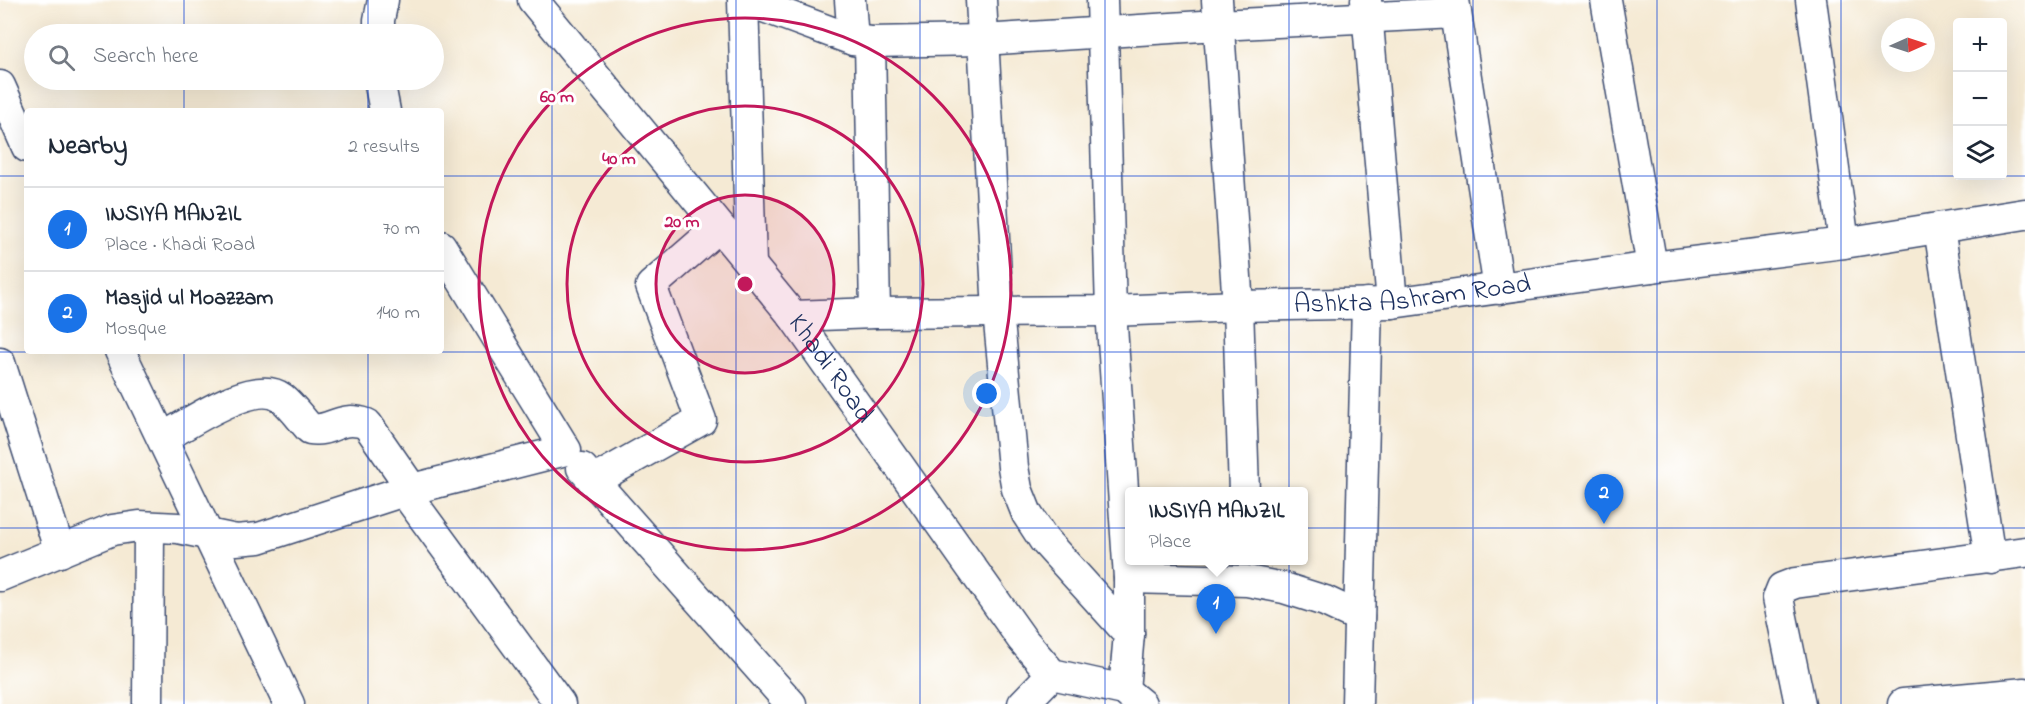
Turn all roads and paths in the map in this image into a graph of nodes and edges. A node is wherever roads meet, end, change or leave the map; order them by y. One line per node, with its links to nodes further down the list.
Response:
1 (383, 0): 12 (street)
2 (532, 0): 21 (street, Khadi Road)
3 (744, 0): 15 (street); 25 (street)
4 (850, 0): 15 (street)
5 (981, 0): 14 (street)
6 (1102, 0): 13 (street)
7 (1606, 0): 26 (street)
8 (1811, 0): 23 (street)
9 (1455, 7): 10 (street); 27 (street)
10 (1367, 9): 11 (street); 28 (street)
11 (1217, 13): 13 (street); 29 (street)
12 (379, 24)
13 (1103, 32): 14 (street); 30 (street)
14 (983, 40): 15 (street); 31 (street)
15 (861, 41): 32 (street)
16 (0, 86): 19 (street)
17 (381, 90): 18 (street)
18 (384, 108)
19 (24, 140)
20 (2025, 214): 22 (street, Ashkta Ashram Road)
21 (719, 227): 25 (street, Khadi Road); 38 (street)
22 (1939, 228): 23 (street, Ashkta Ashram Road); 46 (street)
23 (1844, 243): 26 (street, Ashkta Ashram Road)
24 (444, 251): 37 (street)
25 (751, 265): 33 (street, Khadi Road)
26 (1652, 267): 27 (street, Ashkta Ashram Road)
27 (1499, 289): 28 (street, Ashkta Ashram Road)
28 (1380, 303): 29 (street, Ashkta Ashram Road); 51 (street)
29 (1238, 306): 30 (street, Ashkta Ashram Road); 39 (street)
30 (1111, 311): 31 (street, Ashkta Ashram Road); 41 (street)
31 (998, 312): 32 (street, Ashkta Ashram Road); 52 (street)
32 (874, 313): 33 (street, Ashkta Ashram Road)
33 (793, 316): 53 (street, Khadi Road)
34 (121, 354): 36 (street)
35 (0, 363): 44 (street)
36 (163, 438): 40 (street); 43 (street)
37 (566, 450): 38 (street); 40 (street)
38 (593, 481): 59 (street)
39 (1244, 487)
40 (408, 490): 43 (street); 58 (street)
41 (1125, 519)
42 (149, 527): 43 (street); 44 (street); 56 (street)
43 (209, 534): 57 (street)
44 (60, 552): 49 (street)
45 (2025, 552): 46 (street)
46 (1990, 558): 62 (street)
47 (1128, 565): 50 (street)
48 (1247, 571): 50 (street); 51 (street)
49 (0, 576)
50 (1129, 578): 52 (street)
51 (1359, 617): 61 (street)
52 (1129, 634): 55 (street)
53 (1053, 674): 55 (street); 60 (street)
54 (2025, 693): 63 (street)
55 (1133, 697)
56 (148, 704)
57 (289, 704)
58 (560, 704)
59 (791, 704)
60 (1023, 704)
61 (1357, 704)
62 (1800, 704)
63 (1903, 704)

